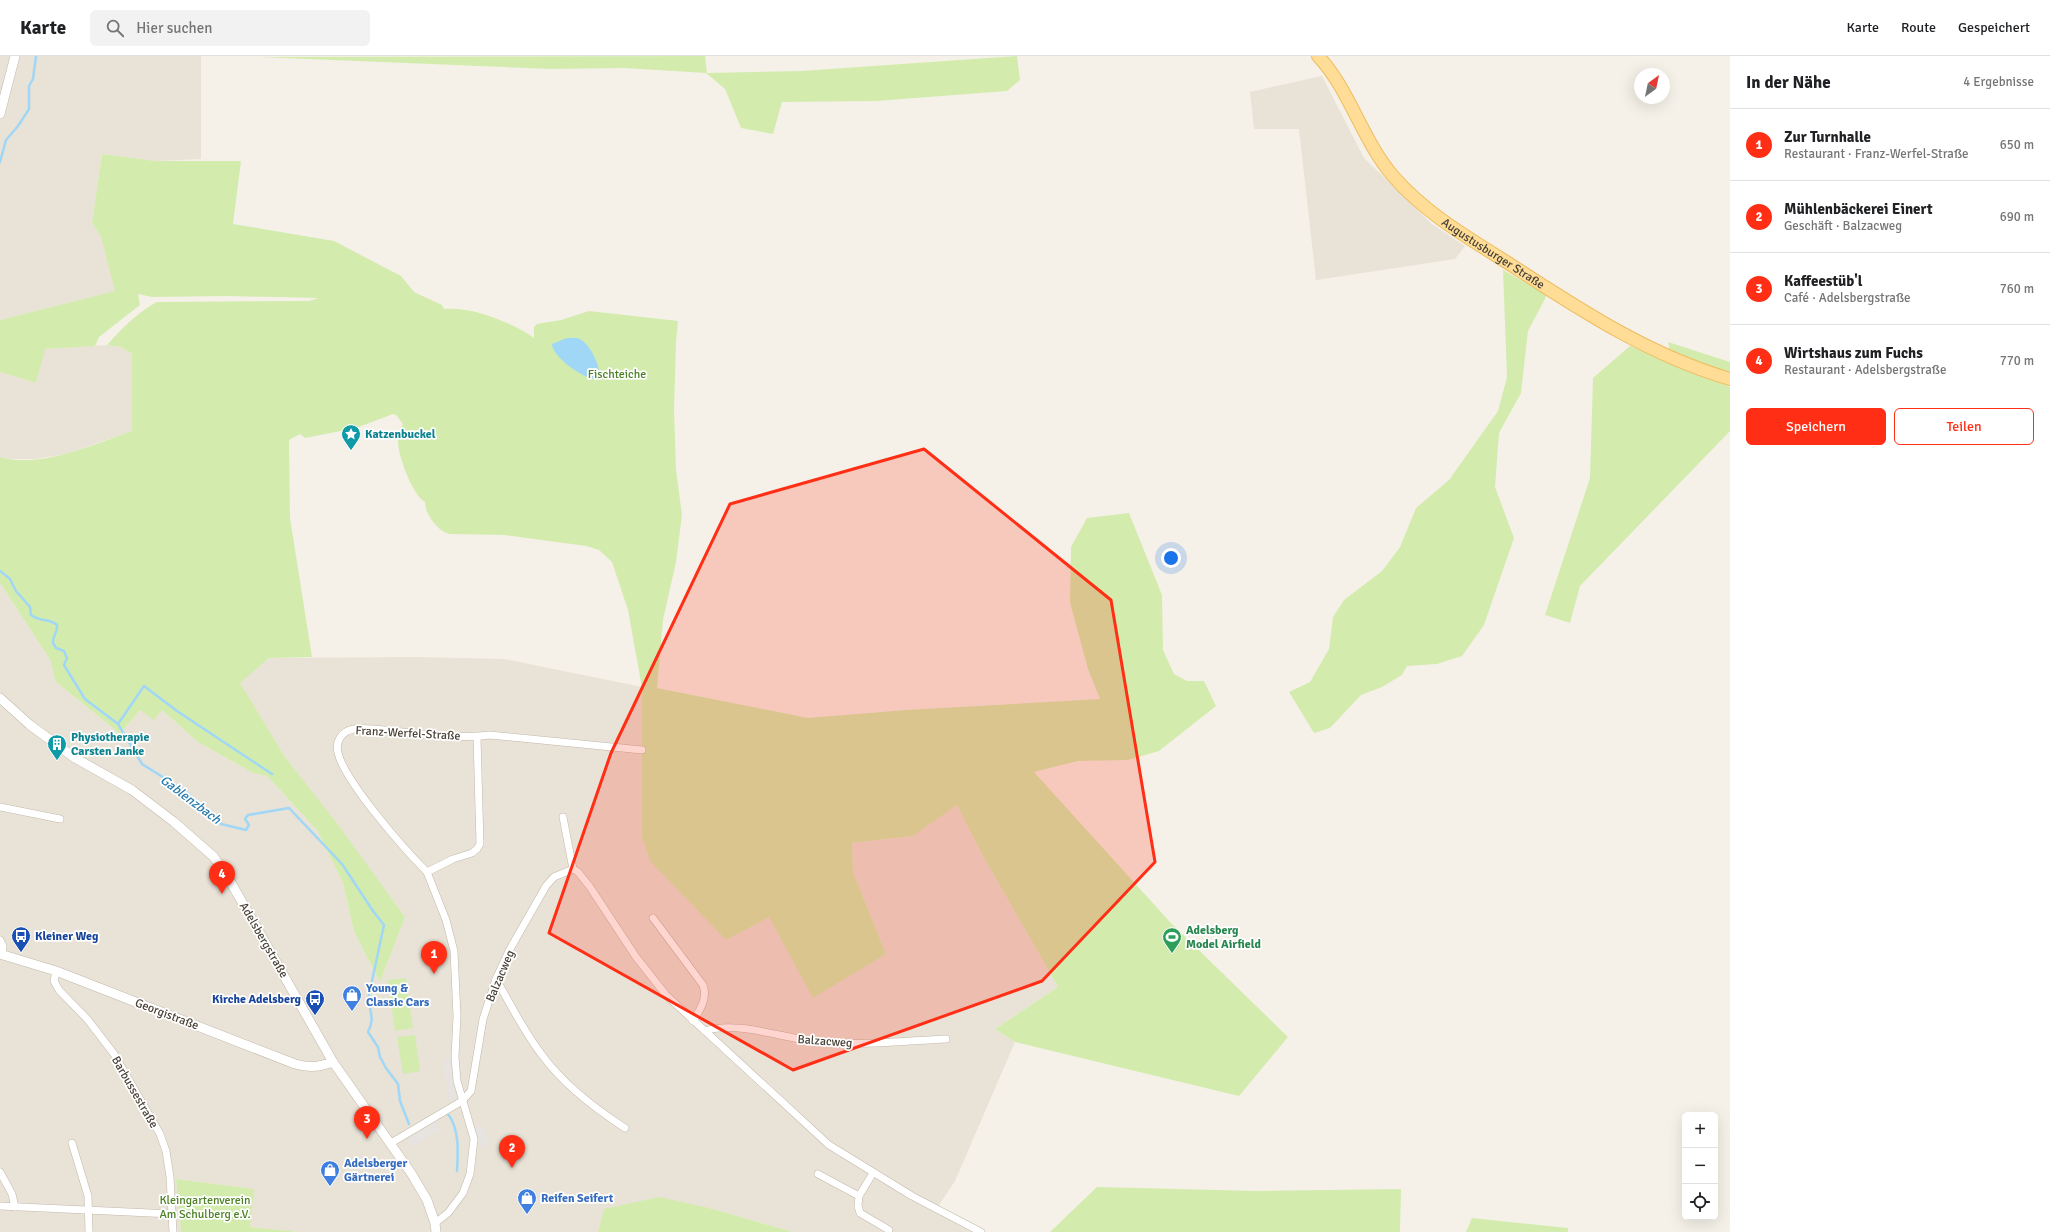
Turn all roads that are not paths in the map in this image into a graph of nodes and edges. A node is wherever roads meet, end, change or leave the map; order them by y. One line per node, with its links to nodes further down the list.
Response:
1 (16, 56): 3 (street)
2 (1318, 56): 4 (main road, Augustusburger Straße)
3 (0, 114)
4 (1730, 379)
5 (0, 698): 21 (street, Adelsbergstraße)
6 (477, 737): 7 (street, Franz-Werfel-Straße); 12 (street, Franz-Werfel-Straße); 12 (street, Franz-Werfel-Straße)
7 (642, 750)
8 (0, 807): 10 (street)
9 (563, 817): 11 (street)
10 (60, 819)
11 (573, 869): 17 (street, Balzacweg); 18 (street)
12 (427, 872): 22 (street, Franz-Werfel-Straße)
13 (653, 918): 18 (street)
14 (0, 940): 15 (street)
15 (1, 954): 16 (street, Georgistraße)
16 (56, 971): 21 (street, Georgistraße); 33 (street, Barbussestraße)
17 (496, 979): 22 (street, Balzacweg); 23 (street)
18 (693, 1021): 19 (street)
19 (705, 1030): 20 (street, Balzacweg); 27 (street)
20 (946, 1039)
21 (333, 1062): 25 (street, Adelsbergstraße)
22 (462, 1101): 25 (street, Balzacweg); 34 (street)
23 (625, 1128)
24 (72, 1143): 32 (street)
25 (391, 1143): 34 (street, Adelsbergstraße)
26 (0, 1172): 31 (street)
27 (873, 1173): 29 (street); 38 (street)
28 (818, 1174): 29 (street)
29 (859, 1196): 35 (street)
30 (0, 1206): 31 (street)
31 (15, 1207): 32 (street)
32 (90, 1211): 33 (street); 36 (street)
33 (172, 1214): 37 (street, Barbussestraße)
34 (436, 1228)
35 (889, 1230)
36 (89, 1232)
37 (173, 1232)
38 (981, 1232)

